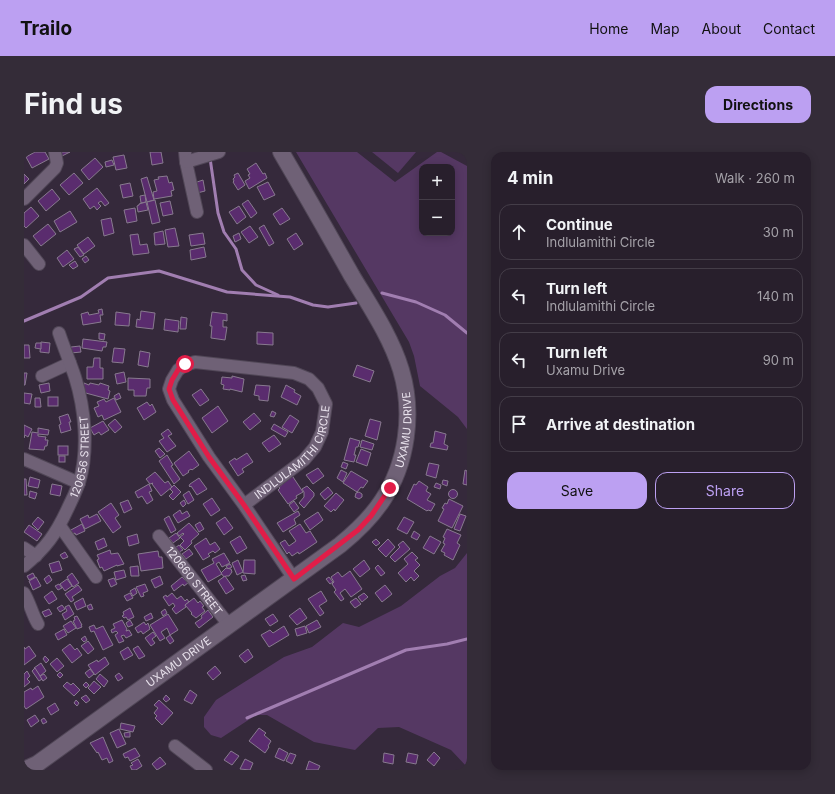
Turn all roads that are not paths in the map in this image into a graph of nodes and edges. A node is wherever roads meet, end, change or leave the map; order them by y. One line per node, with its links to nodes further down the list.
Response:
1 (55, 152): 5 (street)
2 (281, 152): 21 (street, UXAMU DRIVE)
3 (213, 154): 4 (street)
4 (185, 157): 6 (street)
5 (24, 199)
6 (197, 212)
7 (24, 245): 8 (street)
8 (39, 264)
9 (59, 333): 10 (street, 120656 STREET)
10 (70, 363): 11 (street); 13 (street, 120656 STREET)
11 (42, 376)
12 (24, 459): 13 (street)
13 (79, 483): 15 (street, 120656 STREET)
14 (244, 505): 14 (street, INDLULAMITHI CIRCLE); 21 (street, INDLULAMITHI CIRCLE)
15 (60, 526): 18 (street, 120656 STREET); 20 (street)
16 (159, 536): 24 (street, 120660 STREET)
17 (24, 548): 18 (street)
18 (36, 556): 19 (street, 120656 STREET)
19 (24, 566)
20 (96, 577)
21 (294, 579): 24 (street, UXAMU DRIVE)
22 (24, 593): 23 (street)
23 (38, 624)
24 (229, 625): 26 (street, UXAMU DRIVE)
25 (175, 746): 27 (street)
26 (34, 768)
27 (206, 770)

